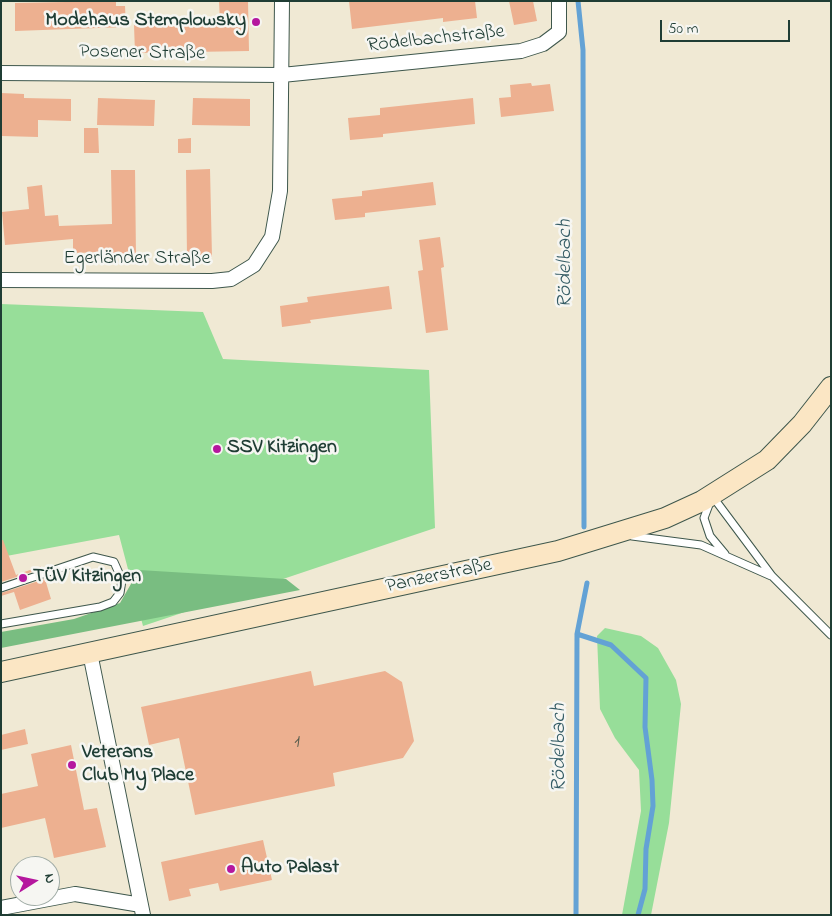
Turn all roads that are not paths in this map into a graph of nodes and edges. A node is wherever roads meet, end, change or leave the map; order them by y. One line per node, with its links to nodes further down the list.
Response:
1 (282, 1): 4 (street, Egerländer Straße)
2 (560, 1): 4 (street, Rödelbachstraße)
3 (1, 73): 4 (street, Posener Straße)
4 (282, 75): 5 (street, Egerländer Straße)
5 (1, 280)
6 (831, 387): 7 (main road, Panzerstraße)
7 (712, 495): 8 (main road, Panzerstraße); 9 (lane); 10 (lane)
8 (616, 534): 9 (lane); 14 (main road, Panzerstraße)
9 (728, 558): 10 (lane)
10 (772, 576): 13 (lane)
11 (1, 588): 12 (lane)
12 (1, 624)
13 (831, 635)
14 (90, 654): 15 (main road, Panzerstraße); 17 (street)
15 (1, 672)
16 (1, 908): 17 (street)
17 (142, 910)

